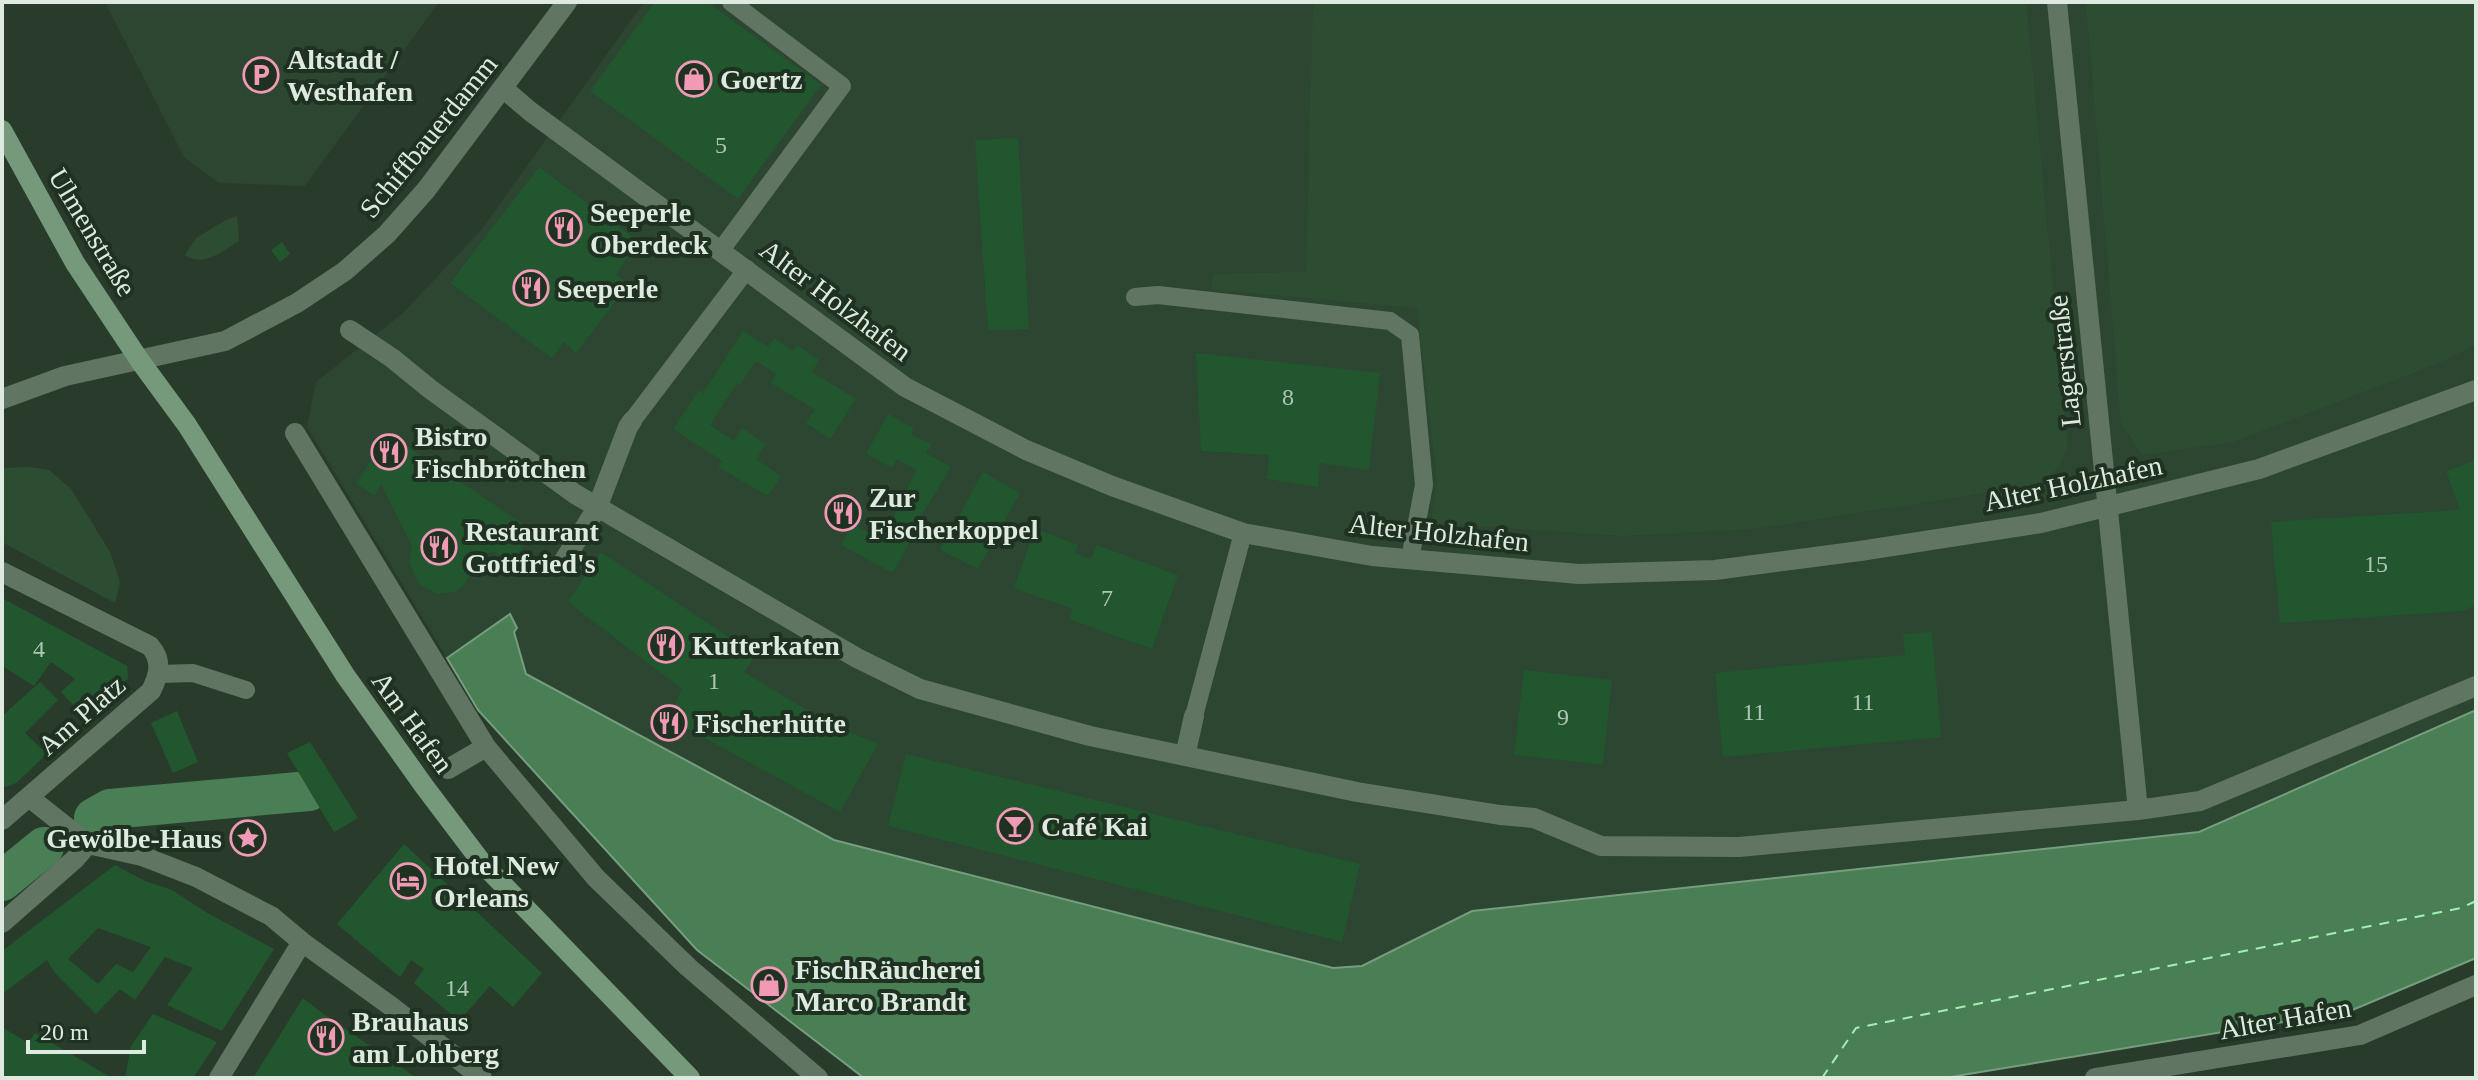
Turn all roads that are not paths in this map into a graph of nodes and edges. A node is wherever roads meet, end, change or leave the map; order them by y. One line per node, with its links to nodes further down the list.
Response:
1 (567, 2): 4 (street, Schiffbauerdamm)
2 (731, 2): 6 (lane)
3 (2057, 2): 15 (street, Lagerstraße)
4 (504, 89): 6 (street, Alter Holzhafen); 10 (street, Schiffbauerdamm)
5 (2, 130): 10 (street, Ulmenstraße)
6 (721, 250): 7 (street, Alter Holzhafen)
7 (747, 269): 13 (lane); 17 (street, Alter Holzhafen)
8 (1135, 297): 18 (lane)
9 (350, 330): 16 (street)
10 (140, 361): 12 (street, Schiffbauerdamm); 37 (street, Am Hafen)
11 (2476, 390): 15 (street, Alter Holzhafen)
12 (2, 399)
13 (632, 421): 16 (street)
14 (295, 433): 25 (street, Am Hafen)
15 (2106, 506): 18 (street, Alter Holzhafen); 29 (street, Lagerstraße)
16 (597, 508): 19 (street); 26 (street)
17 (1243, 533): 18 (street, Alter Holzhafen); 24 (lane)
18 (1410, 559)
19 (563, 562)
20 (2, 572): 21 (street, Am Platz)
21 (160, 674): 23 (lane); 28 (street, Am Platz)
22 (2476, 686): 29 (street)
23 (246, 690)
24 (1194, 716): 26 (street)
25 (486, 747): 27 (street); 38 (street, Am Hafen)
26 (1185, 756): 29 (street)
27 (448, 769)
28 (30, 798): 30 (street, Am Platz); 31 (street)
29 (2138, 810)
30 (2, 820)
31 (82, 852): 32 (street); 33 (street)
32 (2, 923)
33 (302, 942): 35 (street); 36 (street)
34 (2476, 985): 39 (street, Alter Hafen)
35 (219, 1078)
36 (482, 1078)
37 (690, 1078)
38 (818, 1078)
39 (2095, 1078)

